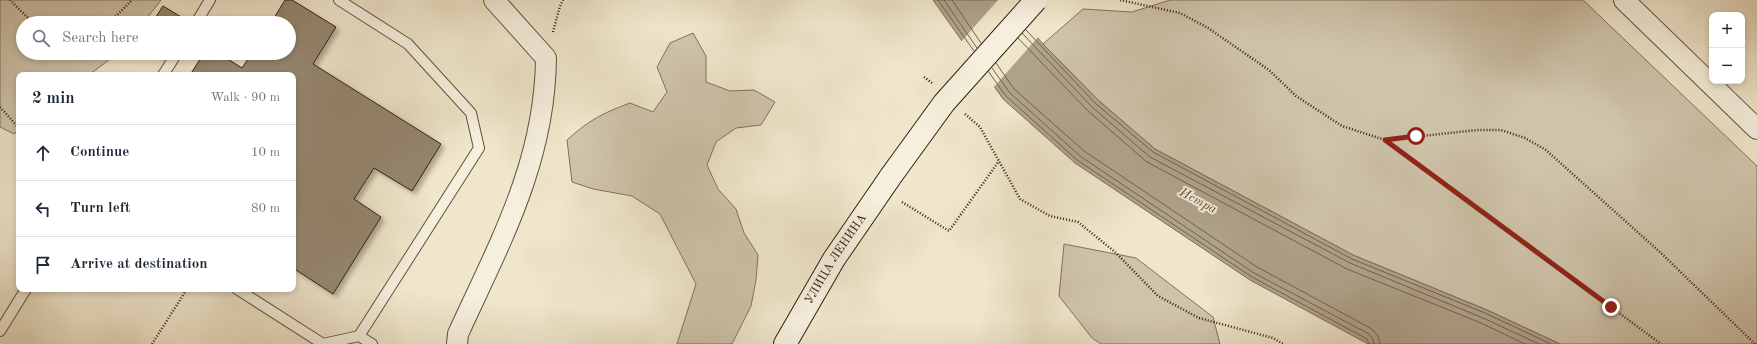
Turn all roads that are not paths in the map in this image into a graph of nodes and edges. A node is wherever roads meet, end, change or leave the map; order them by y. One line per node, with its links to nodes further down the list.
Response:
1 (210, 0): 6 (lane)
2 (339, 0): 13 (lane)
3 (494, 0): 15 (street)
4 (1036, 0): 16 (main road, УЛИЦА ЛЕНИНА, bridge)
5 (1624, 0): 9 (street)
6 (200, 16)
7 (173, 60): 8 (lane)
8 (165, 72)
9 (1757, 129)
10 (24, 292): 12 (lane)
11 (242, 292): 13 (lane)
12 (0, 331)
13 (359, 336): 14 (lane)
14 (372, 344)
15 (456, 344)
16 (785, 344)

